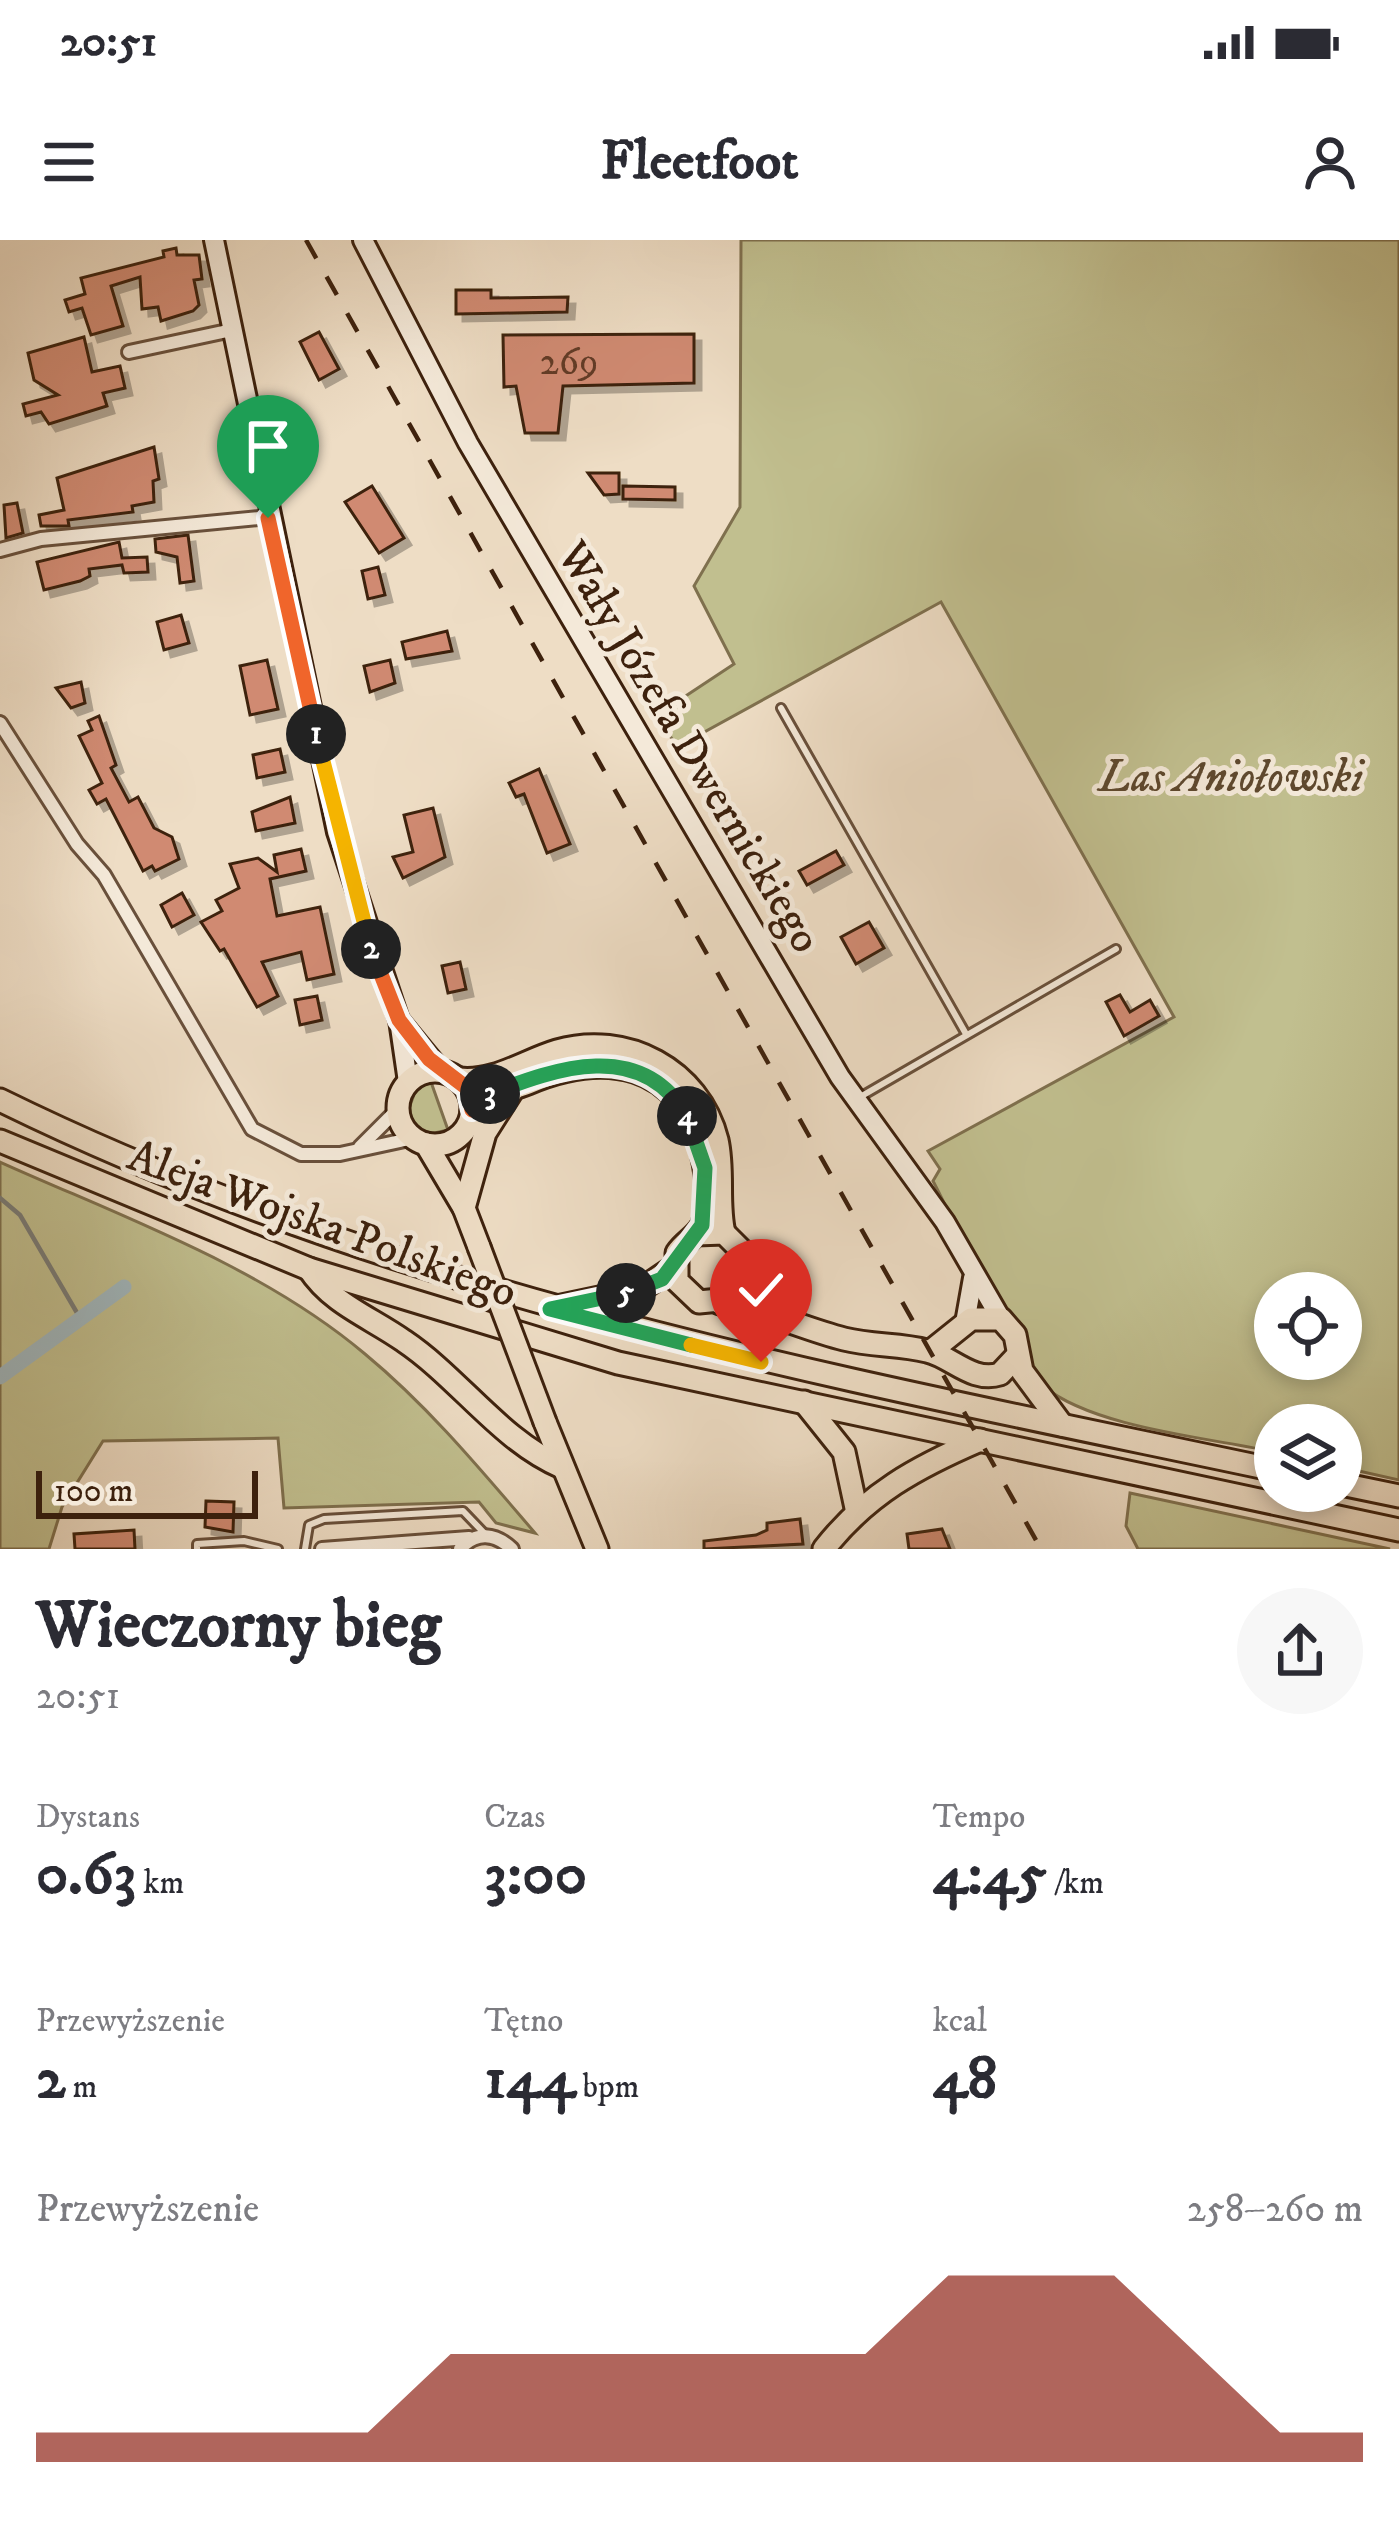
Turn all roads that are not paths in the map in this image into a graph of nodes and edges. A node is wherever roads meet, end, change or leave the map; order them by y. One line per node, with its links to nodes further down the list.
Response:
1 (214, 240): 3 (street)
2 (363, 240): 15 (street, Wały Józefa Dwernickiego)
3 (232, 330): 4 (street); 5 (street)
4 (129, 352)
5 (268, 518): 6 (street); 10 (street)
6 (0, 550)
7 (782, 709): 11 (lane)
8 (0, 722): 22 (street)
9 (1116, 949): 11 (lane)
10 (399, 1020): 12 (street); 13 (street)
11 (966, 1034): 15 (lane)
12 (450, 1075): 13 (main road); 18 (main road); 24 (main road)
13 (408, 1082): 17 (main road)
14 (513, 1089): 18 (main road); 23 (main road); 25 (main road)
15 (857, 1099): 29 (street, Wały Józefa Dwernickiego)
16 (0, 1100): 31 (main road, Aleja Wojska Polskiego)
17 (398, 1109): 21 (main road); 22 (street)
18 (472, 1110): 19 (main road)
19 (459, 1136): 21 (main road); 23 (main road)
20 (0, 1141): 27 (main road, Aleja Wojska Polskiego)
21 (420, 1141): 22 (street); 23 (main road)
22 (360, 1147)
23 (466, 1199): 42 (main road, bridge)
24 (724, 1233): 25 (main road); 28 (main road)
25 (696, 1234): 26 (main road)
26 (674, 1267): 30 (main road); 31 (main road)
27 (309, 1269): 38 (main road, Aleja Wojska Polskiego); 42 (main road)
28 (747, 1276): 30 (main road); 32 (main road)
29 (973, 1278): 33 (street, Wały Józefa Dwernickiego); 34 (street)
30 (720, 1303): 32 (main road)
31 (550, 1309): 39 (main road, Aleja Wojska Polskiego)
32 (774, 1313): 35 (main road)
33 (1001, 1318): 34 (main road); 36 (main road)
34 (962, 1326): 35 (main road); 37 (main road)
35 (932, 1351): 37 (main road)
36 (1016, 1357): 37 (main road); 39 (main road)
37 (959, 1362)
38 (804, 1402): 40 (main road, Aleja Wojska Polskiego); 45 (main road)
39 (1062, 1425): 41 (main road, Aleja Wojska Polskiego)
40 (980, 1440): 45 (main road); 46 (main road, Aleja Wojska Polskiego)
41 (1254, 1466)
42 (562, 1467): 54 (main road)
43 (1362, 1488): 44 (main road)
44 (1399, 1496)
45 (856, 1508): 55 (main road)
46 (1399, 1530)
47 (486, 1535): 48 (street); 51 (lane); 53 (street)
48 (465, 1544): 52 (street)
49 (197, 1549): 50 (lane)
50 (278, 1549)
51 (305, 1549)
52 (321, 1549)
53 (512, 1549)
54 (597, 1549)
55 (824, 1549)

